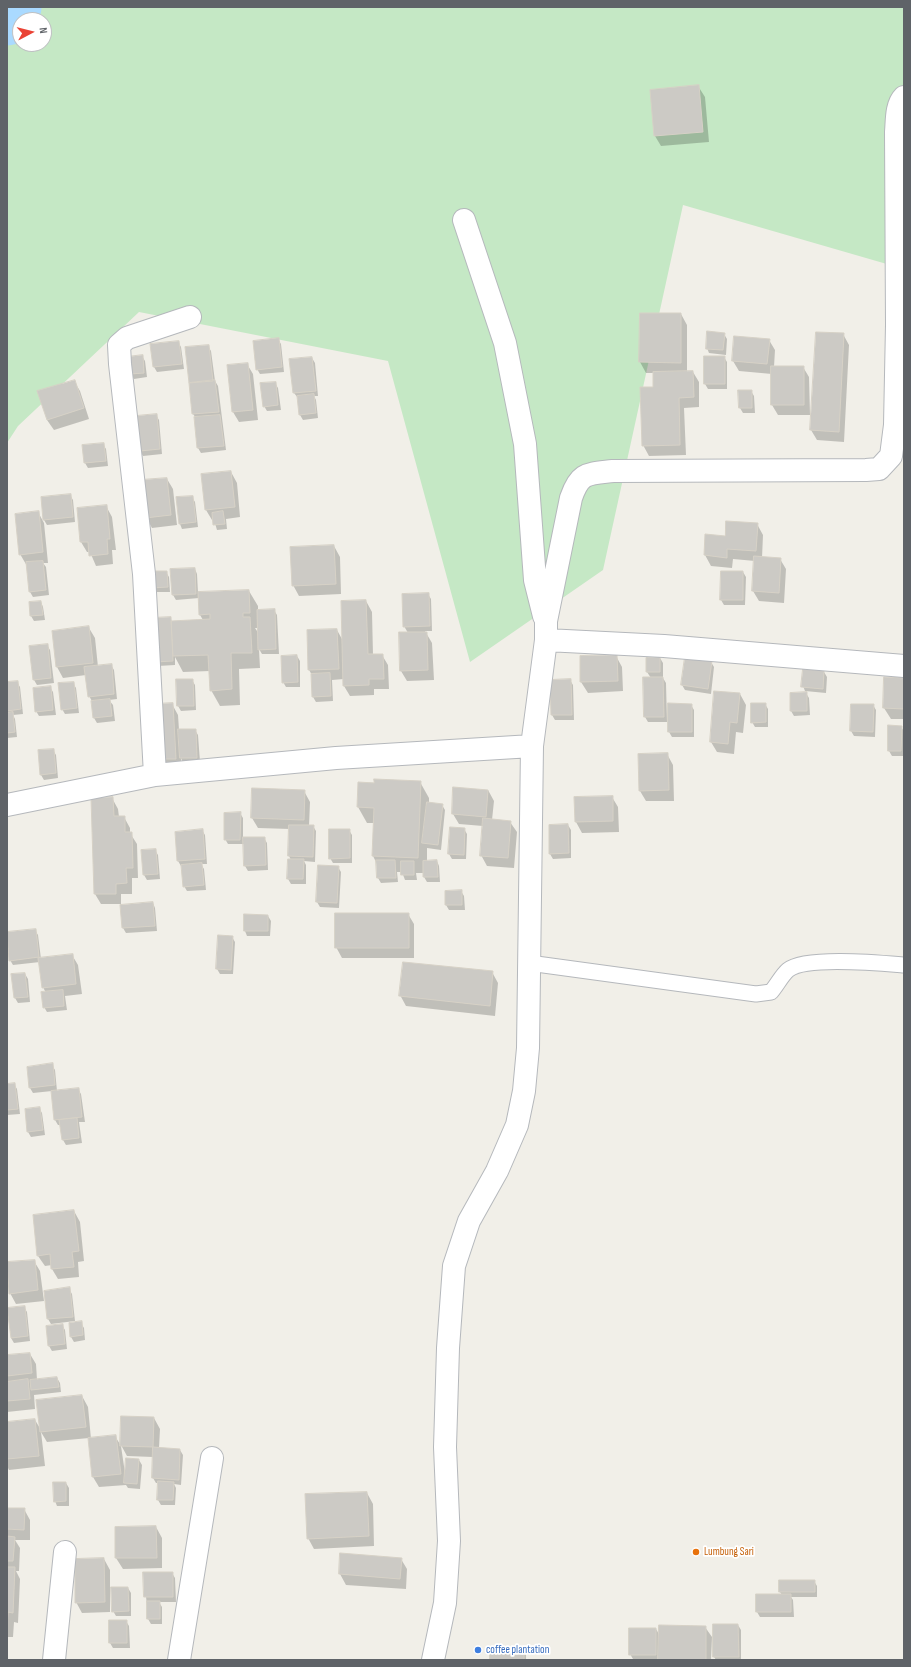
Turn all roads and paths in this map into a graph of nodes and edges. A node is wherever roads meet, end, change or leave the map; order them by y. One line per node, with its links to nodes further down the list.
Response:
1 (904, 97): 4 (street)
2 (464, 220): 4 (street)
3 (190, 317): 7 (street)
4 (546, 630): 5 (street); 6 (street)
5 (904, 666)
6 (532, 746): 7 (street); 9 (street)
7 (155, 775): 8 (street)
8 (7, 805)
9 (529, 963): 10 (lane); 15 (street)
10 (904, 965)
11 (212, 1458): 14 (street)
12 (65, 1552): 13 (street)
13 (54, 1660)
14 (179, 1660)
15 (433, 1660)

